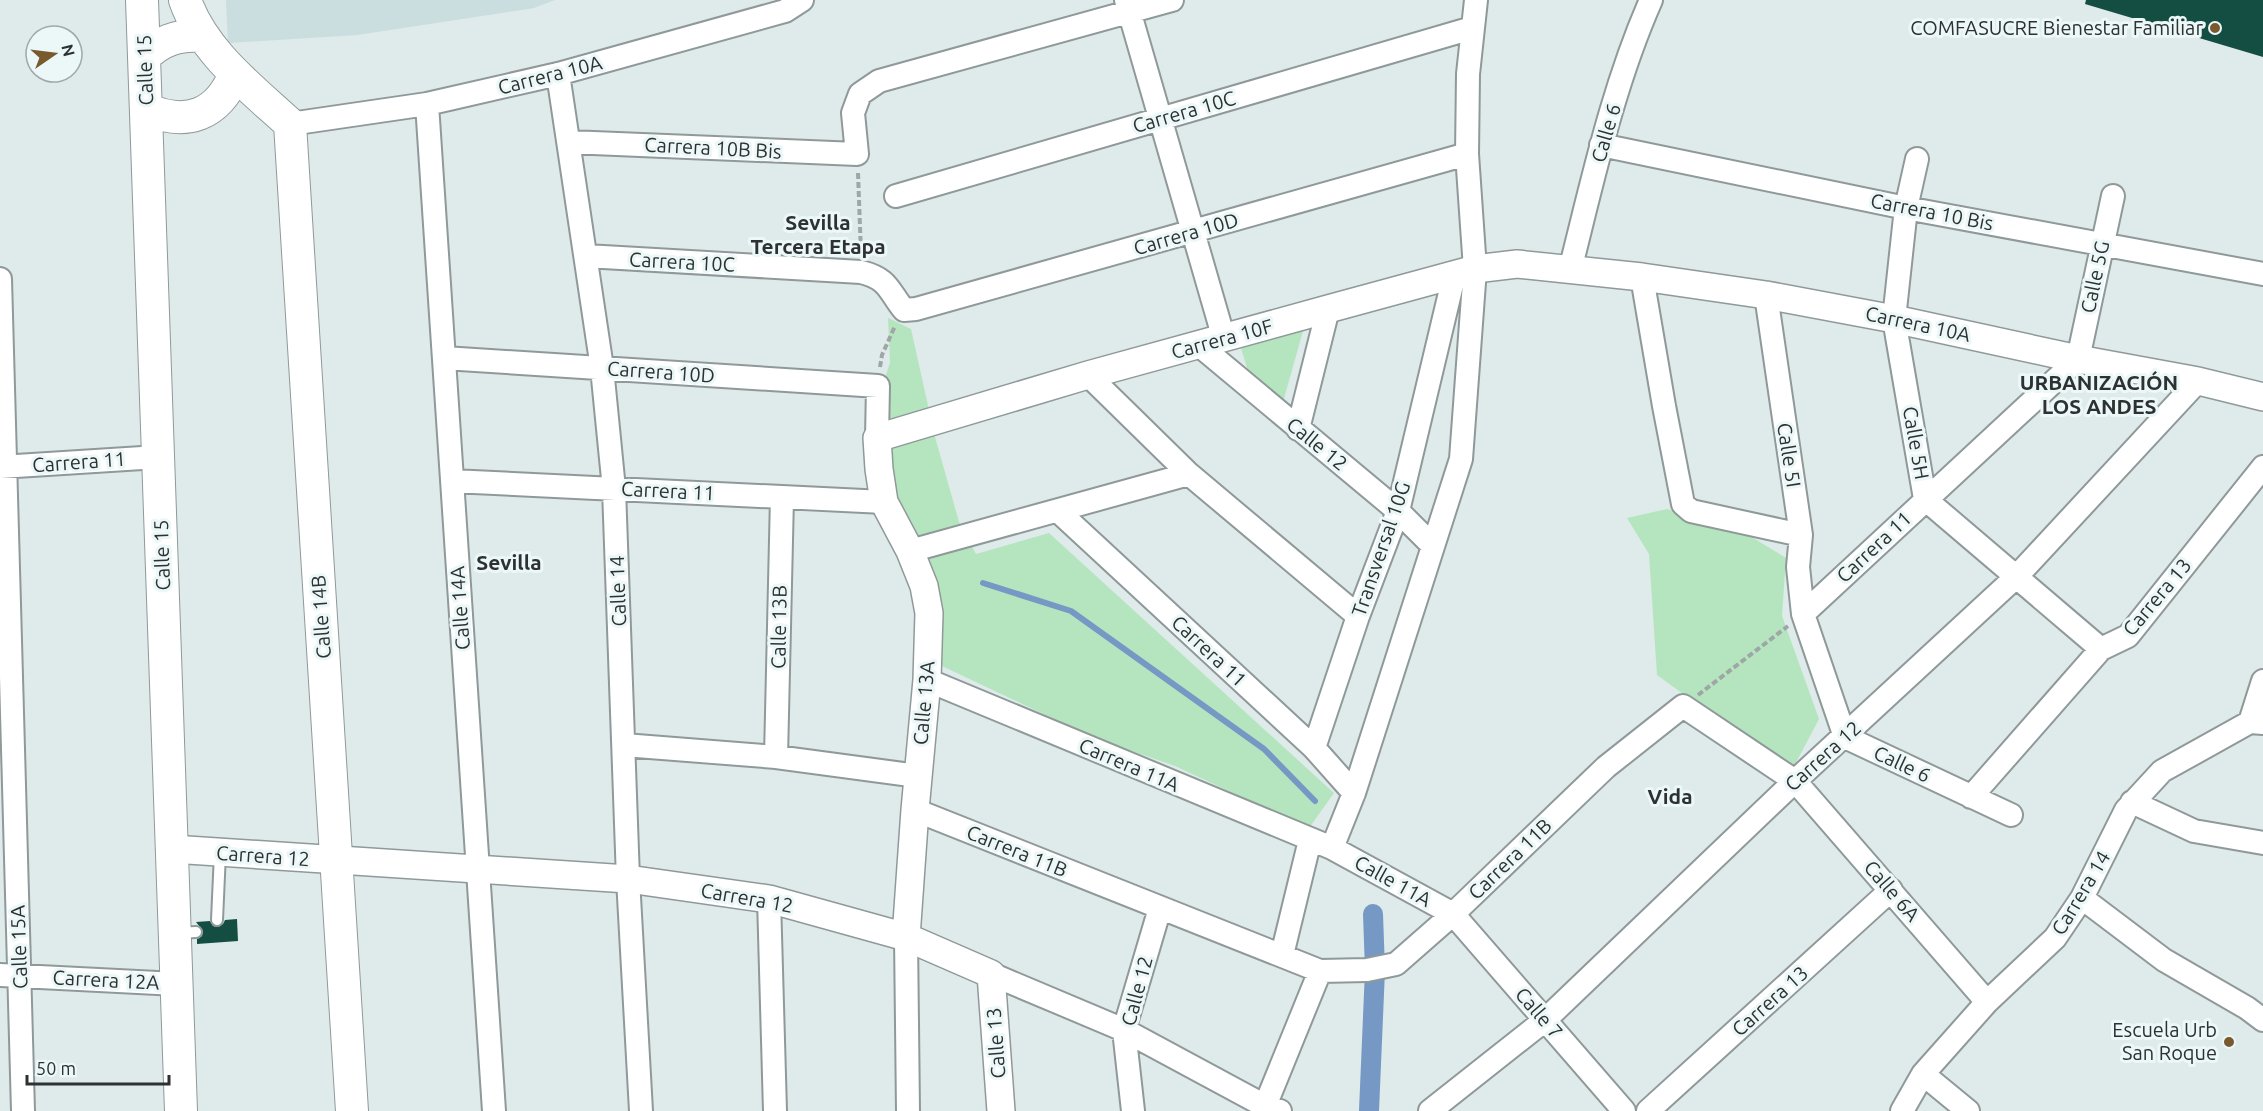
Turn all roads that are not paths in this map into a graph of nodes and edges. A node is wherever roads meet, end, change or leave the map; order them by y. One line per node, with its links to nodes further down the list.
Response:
1 (142, 0): 10 (main road, Calle 15)
2 (185, 0): 9 (main road)
3 (802, 0): 12 (street, Carrera 10A)
4 (1172, 0): 7 (street)
5 (1476, 0): 8 (street)
6 (1651, 0): 18 (street, Calle 6)
7 (1128, 6): 15 (street); 17 (street, Carrera 10B Bis)
8 (1472, 28): 15 (street, Carrera 10C); 19 (street)
9 (202, 36): 10 (main road); 11 (main road)
10 (144, 57): 14 (main road, Calle 15)
11 (235, 74): 14 (main road); 16 (main road)
12 (558, 74): 13 (street, Carrera 10A); 17 (street, Calle 14)
13 (427, 104): 16 (street, Carrera 10A); 37 (street, Calle 14A)
14 (146, 109): 46 (main road, Calle 15)
15 (1160, 118): 21 (street, Carrera 10C); 24 (street)
16 (290, 124): 83 (main road, Calle 14B)
17 (569, 142): 26 (street, Calle 14)
18 (1601, 146): 23 (street, Carrera 10 Bis); 27 (street, Calle 6)
19 (1467, 154): 24 (street, Carrera 10D); 28 (street)
20 (1917, 159): 23 (street, Calle 5H)
21 (896, 196)
22 (2113, 196): 25 (street, Calle 5G)
23 (1906, 208): 25 (street, Carrera 10 Bis); 35 (street, Calle 5H)
24 (1193, 232): 34 (street, Carrera 10D); 36 (street)
25 (2102, 244): 29 (street, Carrera 10 Bis); 38 (street, Calle 5G)
26 (586, 256): 34 (street, Carrera 10C); 39 (street, Calle 14)
27 (1570, 270): 28 (street, Carrera 10F); 30 (street, Carrera 10A)
28 (1464, 273): 33 (street, Carrera 10F); 55 (street, Transversal 10G); 58 (street)
29 (2263, 274)
30 (1642, 277): 32 (street, Carrera 10A); 57 (street)
31 (0, 279): 47 (street, Calle 15A)
32 (1766, 295): 35 (street, Carrera 10A); 57 (street, Calle 5I)
33 (1328, 309): 36 (street, Carrera 10F); 44 (street)
34 (904, 310)
35 (1894, 319): 38 (street, Carrera 10A); 53 (street, Calle 5H)
36 (1212, 342): 40 (street, Carrera 10F); 44 (street, Calle 12)
37 (444, 358): 39 (street, Carrera 10D); 50 (street, Calle 14A)
38 (2078, 359): 41 (street, Carrera 10A); 53 (street, Carrera 11)
39 (602, 368): 42 (street, Carrera 10D); 51 (street, Calle 14)
40 (1088, 375): 45 (street, Carrera 10F); 49 (street)
41 (2198, 381): 43 (street, Carrera 10A); 60 (street, Carrera 12)
42 (878, 386): 45 (street, Calle 13A)
43 (2263, 397)
44 (1298, 429): 55 (street, Calle 12)
45 (877, 438): 54 (street, Calle 13A)
46 (158, 457): 47 (street, Carrera 11); 81 (main road, Calle 15)
47 (3, 467): 96 (street, Calle 15A)
48 (2263, 467): 63 (street, Carrera 13)
49 (1189, 474): 56 (street); 62 (street)
50 (452, 481): 51 (street, Carrera 11); 84 (street, Calle 14A)
51 (614, 489): 52 (street, Carrera 11); 68 (street, Calle 14)
52 (782, 497): 54 (street, Carrera 11); 70 (street, Calle 13B)
53 (1925, 499): 60 (street, Calle 5H); 61 (street, Carrera 11)
54 (884, 502): 59 (street, Calle 13A)
55 (1398, 511): 58 (street, Calle 12); 62 (street, Transversal 10G)
56 (1059, 512): 59 (street); 69 (street, Carrera 11)
57 (1802, 535): 61 (street, Calle 5I)
58 (1432, 545): 73 (street)
59 (910, 552): 64 (street, Calle 13A)
60 (2017, 576): 63 (street, Calle 5H); 67 (street, Carrera 12)
61 (1803, 614): 67 (street)
62 (1358, 616): 69 (street, Transversal 10G)
63 (2101, 649): 74 (street, Carrera 13)
64 (927, 680): 71 (street, Calle 13A); 78 (street, Carrera 11A)
65 (2263, 681): 66 (street, Carrera 14)
66 (2257, 722): 75 (street, Carrera 14)
67 (1845, 736): 72 (street, Carrera 12); 74 (street, Calle 6)
68 (624, 745): 70 (street); 85 (street, Calle 14)
69 (1314, 748): 73 (street, Carrera 11)
70 (776, 758): 71 (street)
71 (918, 776): 76 (street, Calle 13A)
72 (1795, 781): 86 (street, Calle 6A); 90 (street, Carrera 11B); 99 (street, Carrera 12)
73 (1354, 793): 80 (street)
74 (1971, 796): 77 (street, Calle 6)
75 (2132, 802): 79 (street); 88 (street, Carrera 14)
76 (915, 810): 89 (street, Carrera 11B); 92 (street, Calle 13A)
77 (2011, 815)
78 (1310, 840): 80 (street, Carrera 11A); 93 (street)
79 (2263, 843)
80 (1332, 848): 90 (street, Calle 11A)
81 (172, 849): 82 (street, Carrera 12); 97 (main road, Calle 15)
82 (220, 853): 83 (street, Carrera 12); 91 (lane)
83 (336, 861): 84 (street, Carrera 12); 106 (main road, Calle 14B)
84 (478, 869): 85 (street, Carrera 12); 107 (street, Calle 14A)
85 (628, 879): 87 (street, Carrera 12); 108 (street, Calle 14)
86 (1891, 890): 98 (street, Calle 6A); 115 (street, Carrera 13)
87 (769, 898): 92 (street, Carrera 12); 109 (street)
88 (2082, 898): 98 (street, Carrera 14); 100 (street)
89 (1160, 908): 93 (street, Carrera 11B); 101 (street, Calle 12)
90 (1453, 914): 94 (street, Carrera 11B); 99 (street, Calle 7)
91 (217, 920)
92 (906, 937): 95 (street, Carrera 12); 110 (street, Calle 13A)
93 (1282, 955): 94 (street, Carrera 11B)
94 (1320, 971): 103 (street)
95 (991, 974): 101 (street, Carrera 12); 111 (street, Calle 13)
96 (10, 975): 97 (street, Carrera 12A); 104 (street, Calle 15A)
97 (177, 984): 105 (main road, Calle 15)
98 (1987, 1002): 102 (street, Carrera 14)
99 (1545, 1020): 113 (street, Carrera 12); 114 (street, Calle 7)
100 (2263, 1020)
101 (1124, 1030): 103 (street, Carrera 12); 112 (street, Calle 12)
102 (1923, 1074): 116 (street, Carrera 14); 117 (street)
103 (1270, 1109)
104 (23, 1111)
105 (181, 1111)
106 (352, 1111)
107 (494, 1111)
108 (641, 1111)
109 (775, 1111)
110 (908, 1111)
111 (1001, 1111)
112 (1133, 1111)
113 (1430, 1111)
114 (1624, 1111)
115 (1648, 1111)
116 (1902, 1111)
117 (1968, 1111)

